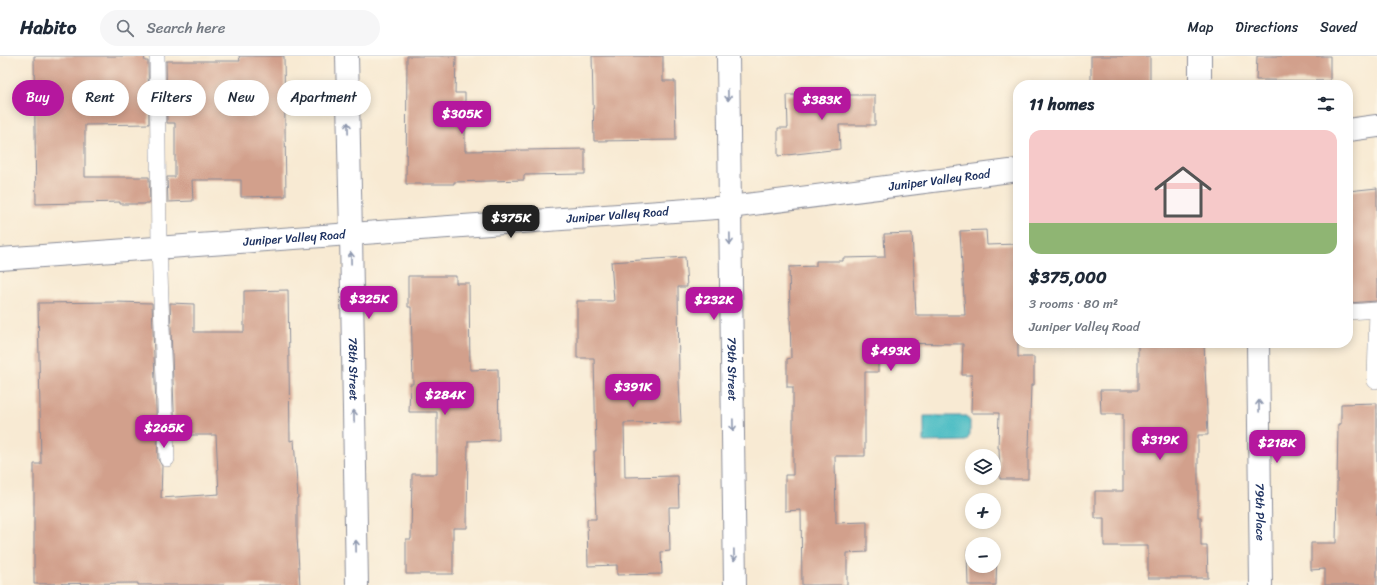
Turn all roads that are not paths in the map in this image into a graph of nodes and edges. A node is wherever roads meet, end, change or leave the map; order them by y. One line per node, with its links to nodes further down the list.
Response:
1 (157, 56): 11 (lane)
2 (347, 56): 10 (street, 78th Street, one-way to 2)
3 (728, 56): 9 (street, 79th Street, one-way to 9)
4 (1200, 56): 5 (street)
5 (1200, 80)
6 (1377, 126): 7 (street)
7 (1353, 129)
8 (1013, 171): 9 (street, Juniper Valley Road)
9 (730, 206): 10 (street, Juniper Valley Road); 19 (street, 79th Street, one-way to 19)
10 (351, 234): 11 (street, Juniper Valley Road); 18 (street, 78th Street, one-way to 10)
11 (159, 247): 12 (street, Juniper Valley Road); 17 (lane)
12 (0, 258)
13 (1377, 310): 14 (lane); 16 (lane)
14 (1353, 312)
15 (1258, 348): 20 (street, 79th Place, one-way to 15)
16 (1375, 381)
17 (167, 459)
18 (356, 585)
19 (735, 585)
20 (1261, 585)

